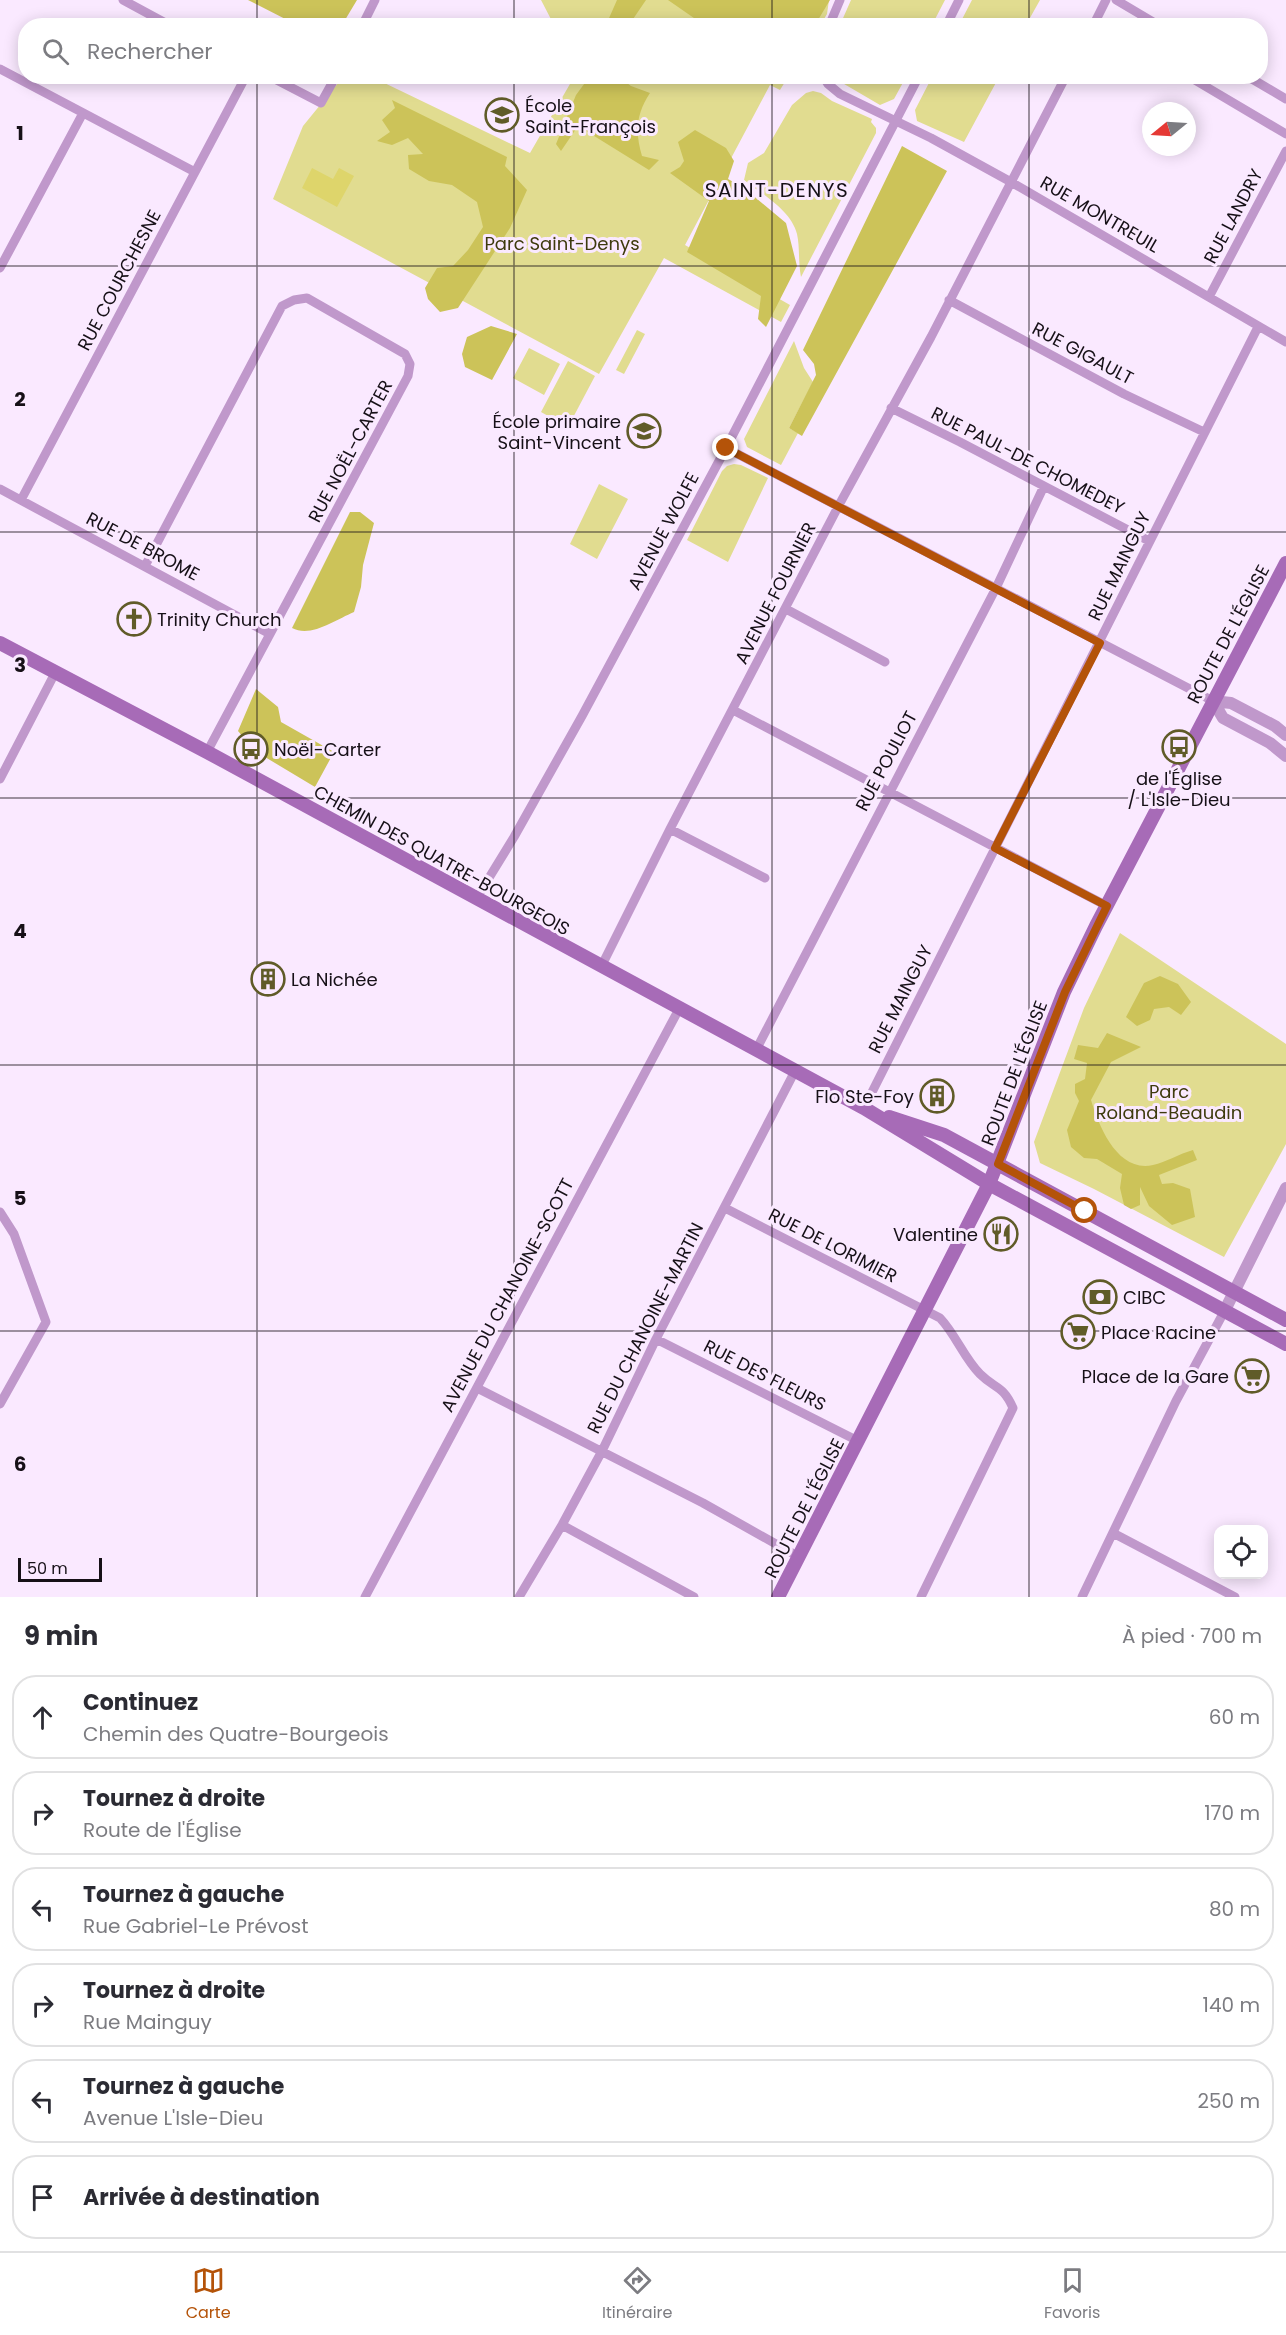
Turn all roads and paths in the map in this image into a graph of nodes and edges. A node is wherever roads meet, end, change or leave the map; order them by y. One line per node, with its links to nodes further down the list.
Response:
1 (123, 0): 7 (street)
2 (375, 0): 8 (street)
3 (840, 0): 9 (street)
4 (959, 0): 10 (street)
5 (1106, 0): 11 (street)
6 (1116, 0): 12 (street)
7 (156, 18)
8 (366, 18)
9 (832, 18)
10 (950, 18)
11 (1099, 18)
12 (1146, 18)
13 (0, 69): 14 (street)
14 (18, 78)
15 (29, 84): 25 (street)
16 (242, 84): 29 (street, RUE COURCHESNE)
17 (284, 84): 18 (street)
18 (332, 84)
19 (831, 84): 26 (street, RUE MONTREUIL)
20 (915, 84): 26 (street, AVENUE WOLFE)
21 (1062, 84): 30 (street, AVENUE FOURNIER)
22 (1202, 84): 27 (street)
23 (1261, 84): 24 (street)
24 (1286, 99)
25 (83, 112): 29 (street); 31 (street)
26 (895, 120): 30 (street, RUE MONTREUIL); 38 (street, AVENUE WOLFE)
27 (1286, 134)
28 (1286, 151): 32 (street, RUE LANDRY)
29 (195, 172): 41 (street, RUE COURCHESNE)
30 (1011, 182): 32 (street, RUE MONTREUIL); 33 (street, AVENUE FOURNIER)
31 (0, 268)
32 (1209, 297): 34 (street, RUE MONTREUIL)
33 (949, 300): 36 (street, AVENUE FOURNIER); 37 (street, RUE GIGAULT)
34 (1258, 327): 35 (street, RUE MONTREUIL); 37 (street, RUE MAINGUY)
35 (1286, 342)
36 (891, 408): 39 (street, RUE PAUL-DE CHOMEDEY); 42 (street, AVENUE FOURNIER)
37 (1204, 432): 43 (street, RUE MAINGUY)
38 (726, 448): 42 (street); 63 (street, AVENUE WOLFE)
39 (1044, 486): 43 (street, RUE PAUL-DE CHOMEDEY); 46 (street, RUE POULIOT)
40 (0, 489): 41 (street, RUE DE BROME)
41 (21, 500): 45 (street, RUE DE BROME)
42 (839, 505): 46 (street); 47 (street, AVENUE FOURNIER)
43 (1149, 541): 50 (street, RUE MAINGUY)
44 (1286, 563): 53 (main road, ROUTE DE L'ÉGLISE)
45 (145, 566): 48 (street, RUE DE BROME); 48 (street, RUE NOËL-CARTER)
46 (996, 588): 50 (street); 59 (street, RUE POULIOT)
47 (786, 609): 51 (street); 54 (street, AVENUE FOURNIER)
48 (270, 634): 56 (street, RUE NOËL-CARTER)
49 (0, 643): 52 (main road, CHEMIN DES QUATRE-BOURGEOIS)
50 (1100, 643): 53 (street); 61 (street, RUE MAINGUY)
51 (885, 662)
52 (55, 673): 56 (main road, CHEMIN DES QUATRE-BOURGEOIS); 58 (street)
53 (1213, 701): 55 (street); 57 (street); 64 (main road, ROUTE DE L'ÉGLISE)
54 (733, 710): 59 (street); 60 (street, AVENUE FOURNIER)
55 (1286, 735)
56 (207, 752): 63 (main road, CHEMIN DES QUATRE-BOURGEOIS)
57 (1286, 756)
58 (0, 779)
59 (889, 791): 61 (street); 67 (street, RUE POULIOT)
60 (670, 829): 62 (street); 65 (street, AVENUE FOURNIER)
61 (995, 848): 64 (street); 69 (street, RUE MAINGUY)
62 (765, 878)
63 (476, 899): 65 (main road, CHEMIN DES QUATRE-BOURGEOIS)
64 (1107, 906): 70 (main road, ROUTE DE L'ÉGLISE)
65 (601, 967): 66 (main road, CHEMIN DES QUATRE-BOURGEOIS)
66 (679, 1009): 67 (main road, CHEMIN DES QUATRE-BOURGEOIS); 81 (street, AVENUE DU CHANOINE-SCOTT)
67 (756, 1050): 68 (main road, CHEMIN DES QUATRE-BOURGEOIS)
68 (795, 1071): 69 (main road, CHEMIN DES QUATRE-BOURGEOIS); 73 (street, RUE DU CHANOINE-MARTIN)
69 (865, 1109): 70 (main road, CHEMIN DES QUATRE-BOURGEOIS); 71 (main road, CHEMIN DES QUATRE-BOURGEOIS)
70 (998, 1164): 71 (main road, ROUTE DE L'ÉGLISE); 75 (main road, CHEMIN DES QUATRE-BOURGEOIS)
71 (989, 1184): 76 (main road, CHEMIN DES QUATRE-BOURGEOIS); 77 (main road, ROUTE DE L'ÉGLISE)
72 (1286, 1188): 75 (street)
73 (725, 1208): 77 (street, RUE DE LORIMIER); 79 (street, RUE DU CHANOINE-MARTIN)
74 (0, 1212): 82 (street)
75 (1233, 1292): 76 (street); 78 (main road, CHEMIN DES QUATRE-BOURGEOIS)
76 (1225, 1310): 80 (main road, CHEMIN DES QUATRE-BOURGEOIS); 86 (street)
77 (925, 1311): 83 (main road, ROUTE DE L'ÉGLISE); 92 (street, RUE DE LORIMIER)
78 (1286, 1320)
79 (656, 1339): 83 (street, RUE DES FLEURS); 84 (street, RUE DU CHANOINE-MARTIN)
80 (1286, 1344)
81 (477, 1388): 84 (street); 88 (street, AVENUE DU CHANOINE-SCOTT)
82 (0, 1404)
83 (858, 1442): 87 (main road, ROUTE DE L'ÉGLISE)
84 (602, 1451): 85 (street, RUE DU CHANOINE-MARTIN); 87 (street)
85 (562, 1525): 89 (street, RUE DU CHANOINE-MARTIN); 90 (street)
86 (1113, 1533): 93 (street); 94 (street)
87 (799, 1557): 91 (main road, ROUTE DE L'ÉGLISE)
88 (365, 1597)
89 (519, 1597)
90 (694, 1597)
91 (778, 1597)
92 (921, 1597)
93 (1082, 1597)
94 (1235, 1597)

